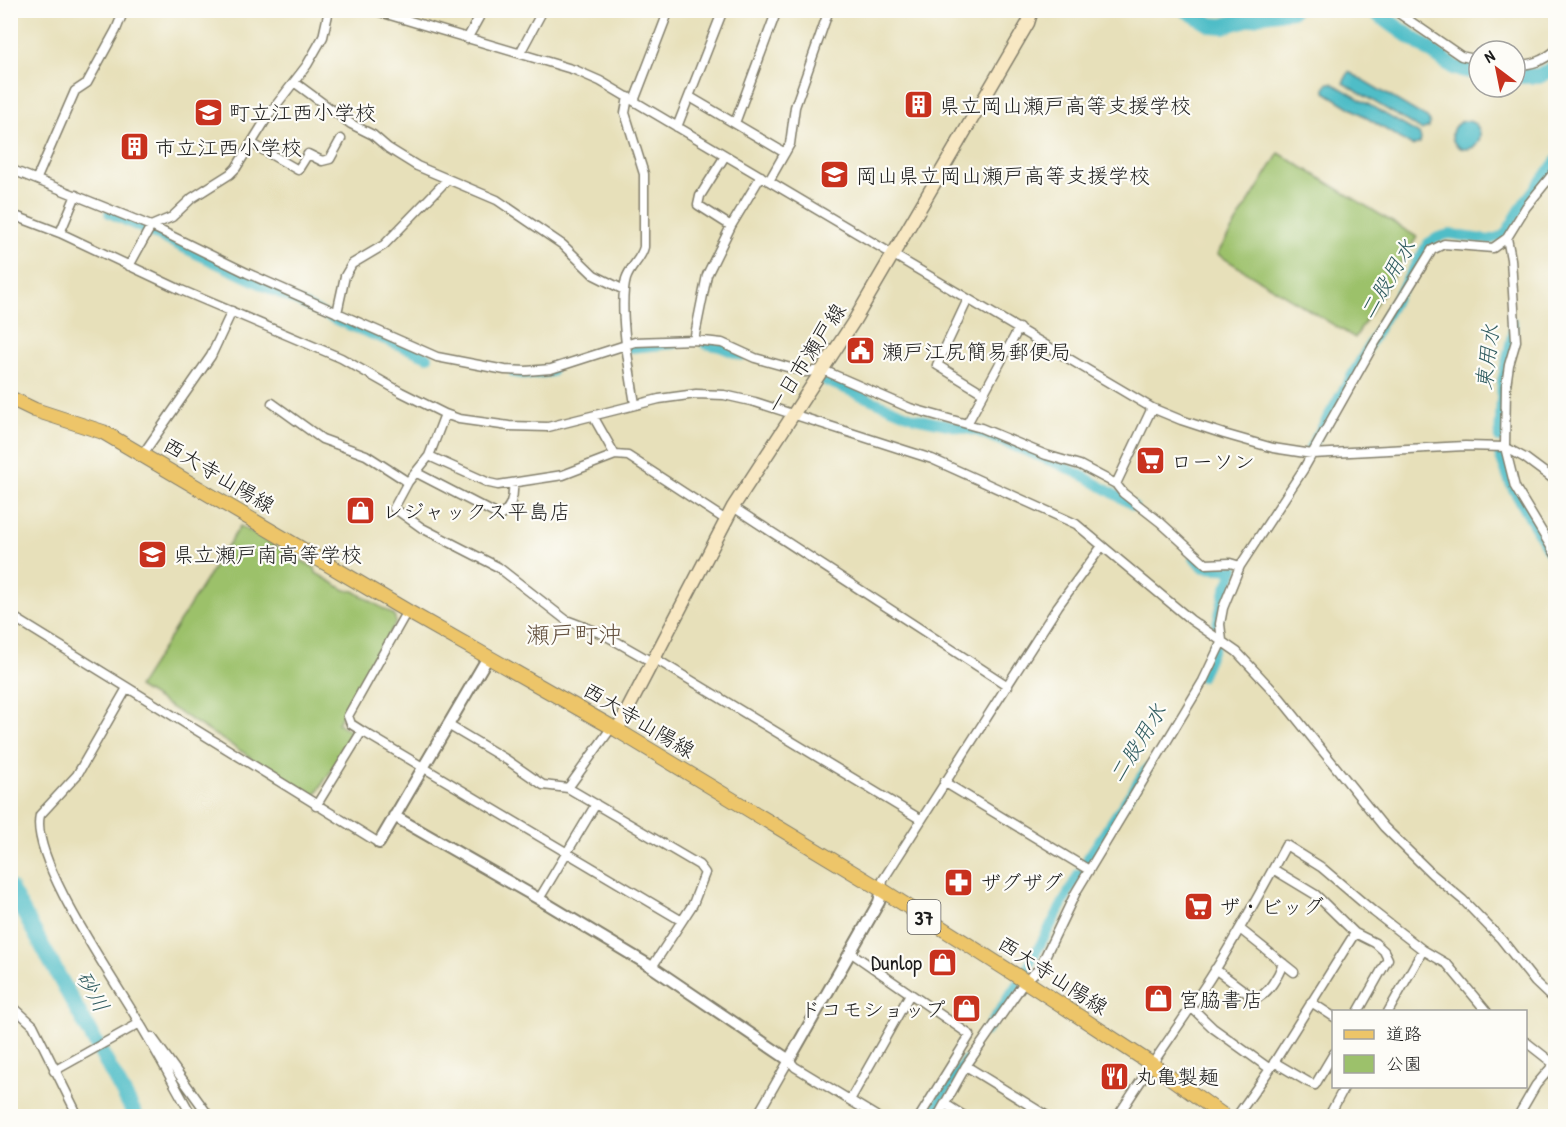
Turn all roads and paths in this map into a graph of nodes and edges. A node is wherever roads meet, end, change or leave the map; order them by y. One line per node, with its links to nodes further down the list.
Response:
1 (124, 10): 30 (street)
2 (329, 10): 19 (street)
3 (373, 10): 14 (street)
4 (483, 10): 14 (street)
5 (543, 10): 16 (street)
6 (669, 10): 21 (street)
7 (723, 10): 20 (street)
8 (777, 10): 22 (street)
9 (829, 10): 26 (street)
10 (994, 10): 11 (street)
11 (1022, 10)
12 (1032, 10): 39 (main road, 一日市瀬戸線)
13 (1394, 10): 17 (street)
14 (467, 39): 16 (street)
15 (1556, 50): 18 (street)
16 (520, 54): 21 (street)
17 (1467, 57)
18 (1527, 65)
19 (294, 82): 25 (street); 32 (street)
20 (690, 97): 22 (street); 23 (street)
21 (631, 99): 23 (street); 41 (street)
22 (735, 123): 26 (street)
23 (677, 127): 27 (street)
24 (341, 139): 25 (street)
25 (251, 143): 35 (street)
26 (785, 153): 31 (street)
27 (725, 156): 31 (street); 36 (street)
28 (10, 169): 30 (street)
29 (1556, 170): 38 (street)
30 (38, 178): 33 (street)
31 (765, 179): 36 (street); 39 (street)
32 (447, 180): 41 (street); 44 (street)
33 (76, 195): 35 (street); 37 (street)
34 (10, 214): 37 (street)
35 (151, 226): 40 (street); 44 (street)
36 (731, 226): 46 (street)
37 (60, 233): 40 (street)
38 (1507, 238): 58 (street); 60 (street)
39 (892, 254): 42 (street); 48 (main road, 一日市瀬戸線)
40 (129, 266): 43 (street)
41 (624, 290): 47 (street)
42 (968, 299): 45 (street); 49 (street)
43 (232, 311): 54 (street); 59 (street)
44 (337, 313): 47 (street)
45 (1019, 328): 49 (street); 53 (street)
46 (694, 340): 47 (street); 48 (street)
47 (626, 344): 52 (street)
48 (823, 370): 55 (main road, 一日市瀬戸線); 57 (street)
49 (983, 393): 57 (street)
50 (10, 398): 59 (main road, 西大寺山陽線 / 37)
51 (272, 403): 65 (street)
52 (635, 404): 55 (street); 56 (street)
53 (1152, 408): 60 (street); 67 (street)
54 (445, 414): 56 (street); 62 (street)
55 (794, 414): 68 (main road, 一日市瀬戸線); 70 (street)
56 (593, 416): 61 (street)
57 (967, 424): 67 (street)
58 (1504, 447): 60 (street); 64 (street); 71 (street)
59 (143, 454): 73 (main road, 西大寺山陽線 / 37)
60 (1312, 454): 72 (street)
61 (615, 455): 66 (street); 69 (street)
62 (429, 456): 63 (street); 66 (street)
63 (417, 473): 65 (street); 66 (street)
64 (1556, 481)
65 (408, 482): 77 (street)
66 (513, 484)
67 (1116, 484): 72 (street)
68 (733, 507): 69 (main road, 一日市瀬戸線); 78 (street)
69 (726, 520): 77 (main road, 一日市瀬戸線)
70 (1102, 546): 75 (street); 78 (street)
71 (1556, 555)
72 (1240, 566): 75 (street)
73 (407, 610): 76 (main road, 西大寺山陽線 / 37); 82 (street)
74 (10, 615): 79 (street)
75 (1222, 641): 93 (street); 108 (street)
76 (488, 657): 80 (street); 81 (main road, 西大寺山陽線 / 37)
77 (653, 660): 81 (main road, 一日市瀬戸線); 89 (street)
78 (1008, 686): 84 (street)
79 (127, 688): 87 (street); 115 (street)
80 (448, 725): 83 (street); 85 (street)
81 (614, 728): 85 (street); 94 (main road, 西大寺山陽線 / 37)
82 (362, 731): 83 (street); 87 (street)
83 (423, 767): 88 (street); 91 (street)
84 (944, 782): 89 (street); 93 (street)
85 (568, 788): 86 (street)
86 (596, 804): 91 (street); 96 (street)
87 (316, 806): 90 (street)
88 (394, 816): 90 (street); 95 (street)
89 (920, 819): 94 (street)
90 (379, 843)
91 (567, 851): 95 (street); 96 (street)
92 (1273, 869): 97 (street); 98 (street); 99 (street)
93 (1089, 870): 105 (street)
94 (882, 890): 100 (street); 105 (main road, 西大寺山陽線 / 37)
95 (539, 899): 102 (street)
96 (682, 921): 102 (street)
97 (1240, 929): 101 (street); 103 (street)
98 (1355, 933): 107 (street); 111 (street)
99 (1423, 950): 112 (street); 113 (street)
100 (850, 952): 106 (street); 118 (street)
101 (1283, 963): 103 (street); 104 (street)
102 (652, 967): 118 (street)
103 (1215, 969): 110 (street)
104 (1294, 972)
105 (1025, 981): 119 (main road, 西大寺山陽線 / 37); 120 (street)
106 (910, 994): 124 (street); 132 (street)
107 (1311, 1002): 114 (street); 121 (street)
108 (1556, 1002)
109 (10, 1004): 122 (street)
110 (1190, 1006): 119 (street); 121 (street)
111 (1359, 1010)
112 (1389, 1010)
113 (1485, 1010)
114 (1332, 1016)
115 (140, 1023): 122 (street); 128 (street); 129 (street)
116 (1527, 1043): 140 (street)
117 (1332, 1056): 121 (street)
118 (789, 1060): 124 (street); 130 (street)
119 (1150, 1063): 136 (street); 137 (main road, 西大寺山陽線 / 37)
120 (966, 1066): 125 (street); 135 (street)
121 (1272, 1066): 138 (street)
122 (54, 1071): 127 (street)
123 (1344, 1088): 139 (street)
124 (850, 1100): 131 (street)
125 (945, 1104): 133 (street); 134 (street)
126 (1556, 1108): 141 (street)
127 (76, 1115)
128 (192, 1116)
129 (209, 1116)
130 (757, 1116)
131 (876, 1116)
132 (920, 1116)
133 (938, 1116)
134 (964, 1116)
135 (1047, 1116)
136 (1118, 1116)
137 (1224, 1116)
138 (1237, 1116)
139 (1329, 1116)
140 (1518, 1116)
141 (1550, 1116)

